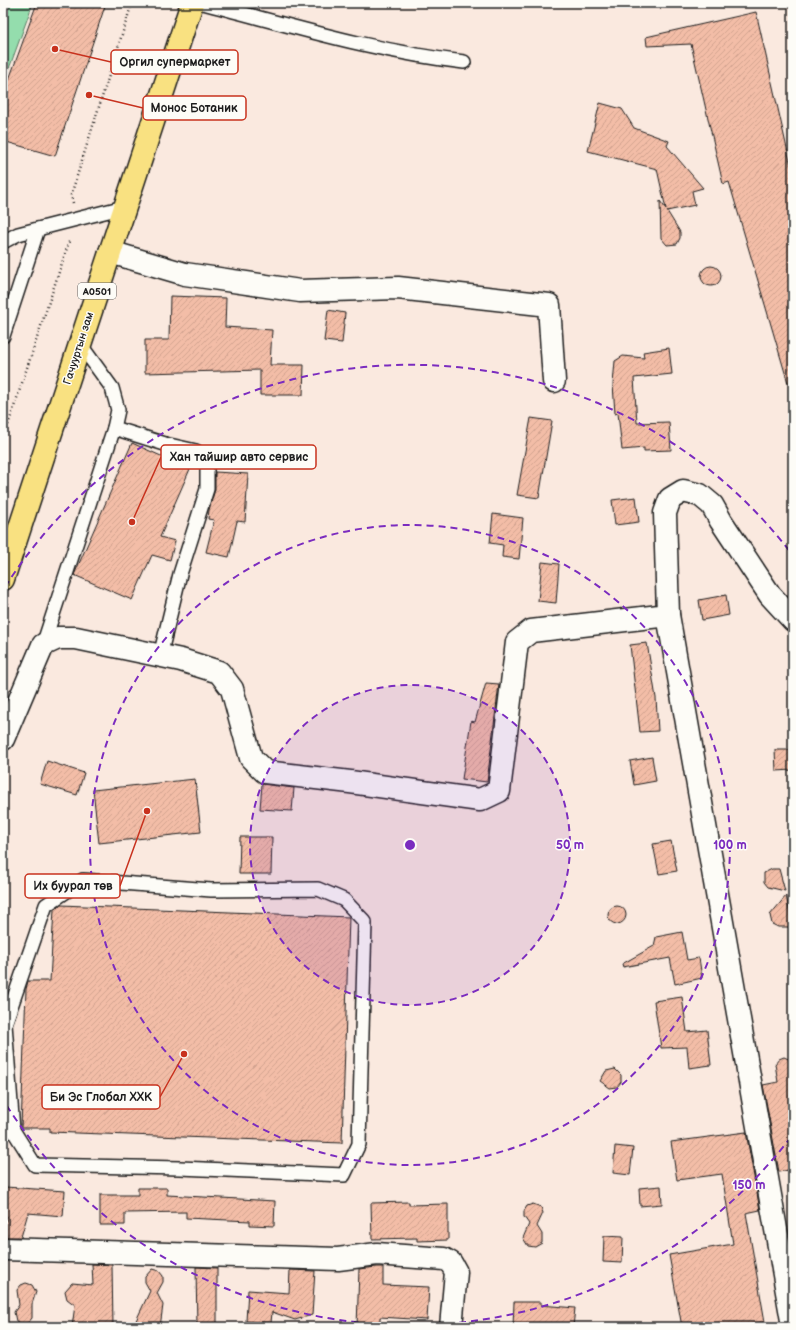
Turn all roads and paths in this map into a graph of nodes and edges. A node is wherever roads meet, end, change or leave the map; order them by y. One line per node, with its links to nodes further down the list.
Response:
1 (132, 3): 6 (path)
2 (192, 3): 5 (highway, Гачууртын зам / A0501)
3 (203, 3): 4 (lane)
4 (464, 62)
5 (124, 207): 6 (lane); 9 (highway, Гачууртын зам / A0501)
6 (76, 218): 7 (lane); 14 (path)
7 (38, 229): 8 (lane); 10 (lane)
8 (3, 242)
9 (110, 252): 11 (highway, Гачууртын зам / A0501); 12 (street)
10 (3, 336)
11 (80, 344): 13 (lane); 15 (highway, Гачууртын зам / A0501)
12 (554, 380)
13 (114, 428): 18 (lane); 19 (lane)
14 (3, 440)
15 (3, 579)
16 (668, 615): 17 (street); 19 (street); 23 (street)
17 (793, 620)
18 (43, 645): 19 (street); 20 (street)
19 (160, 656)
20 (3, 739)
21 (4, 1024): 21 (lane)
22 (3, 1249): 24 (street)
23 (793, 1326)
24 (451, 1327)

